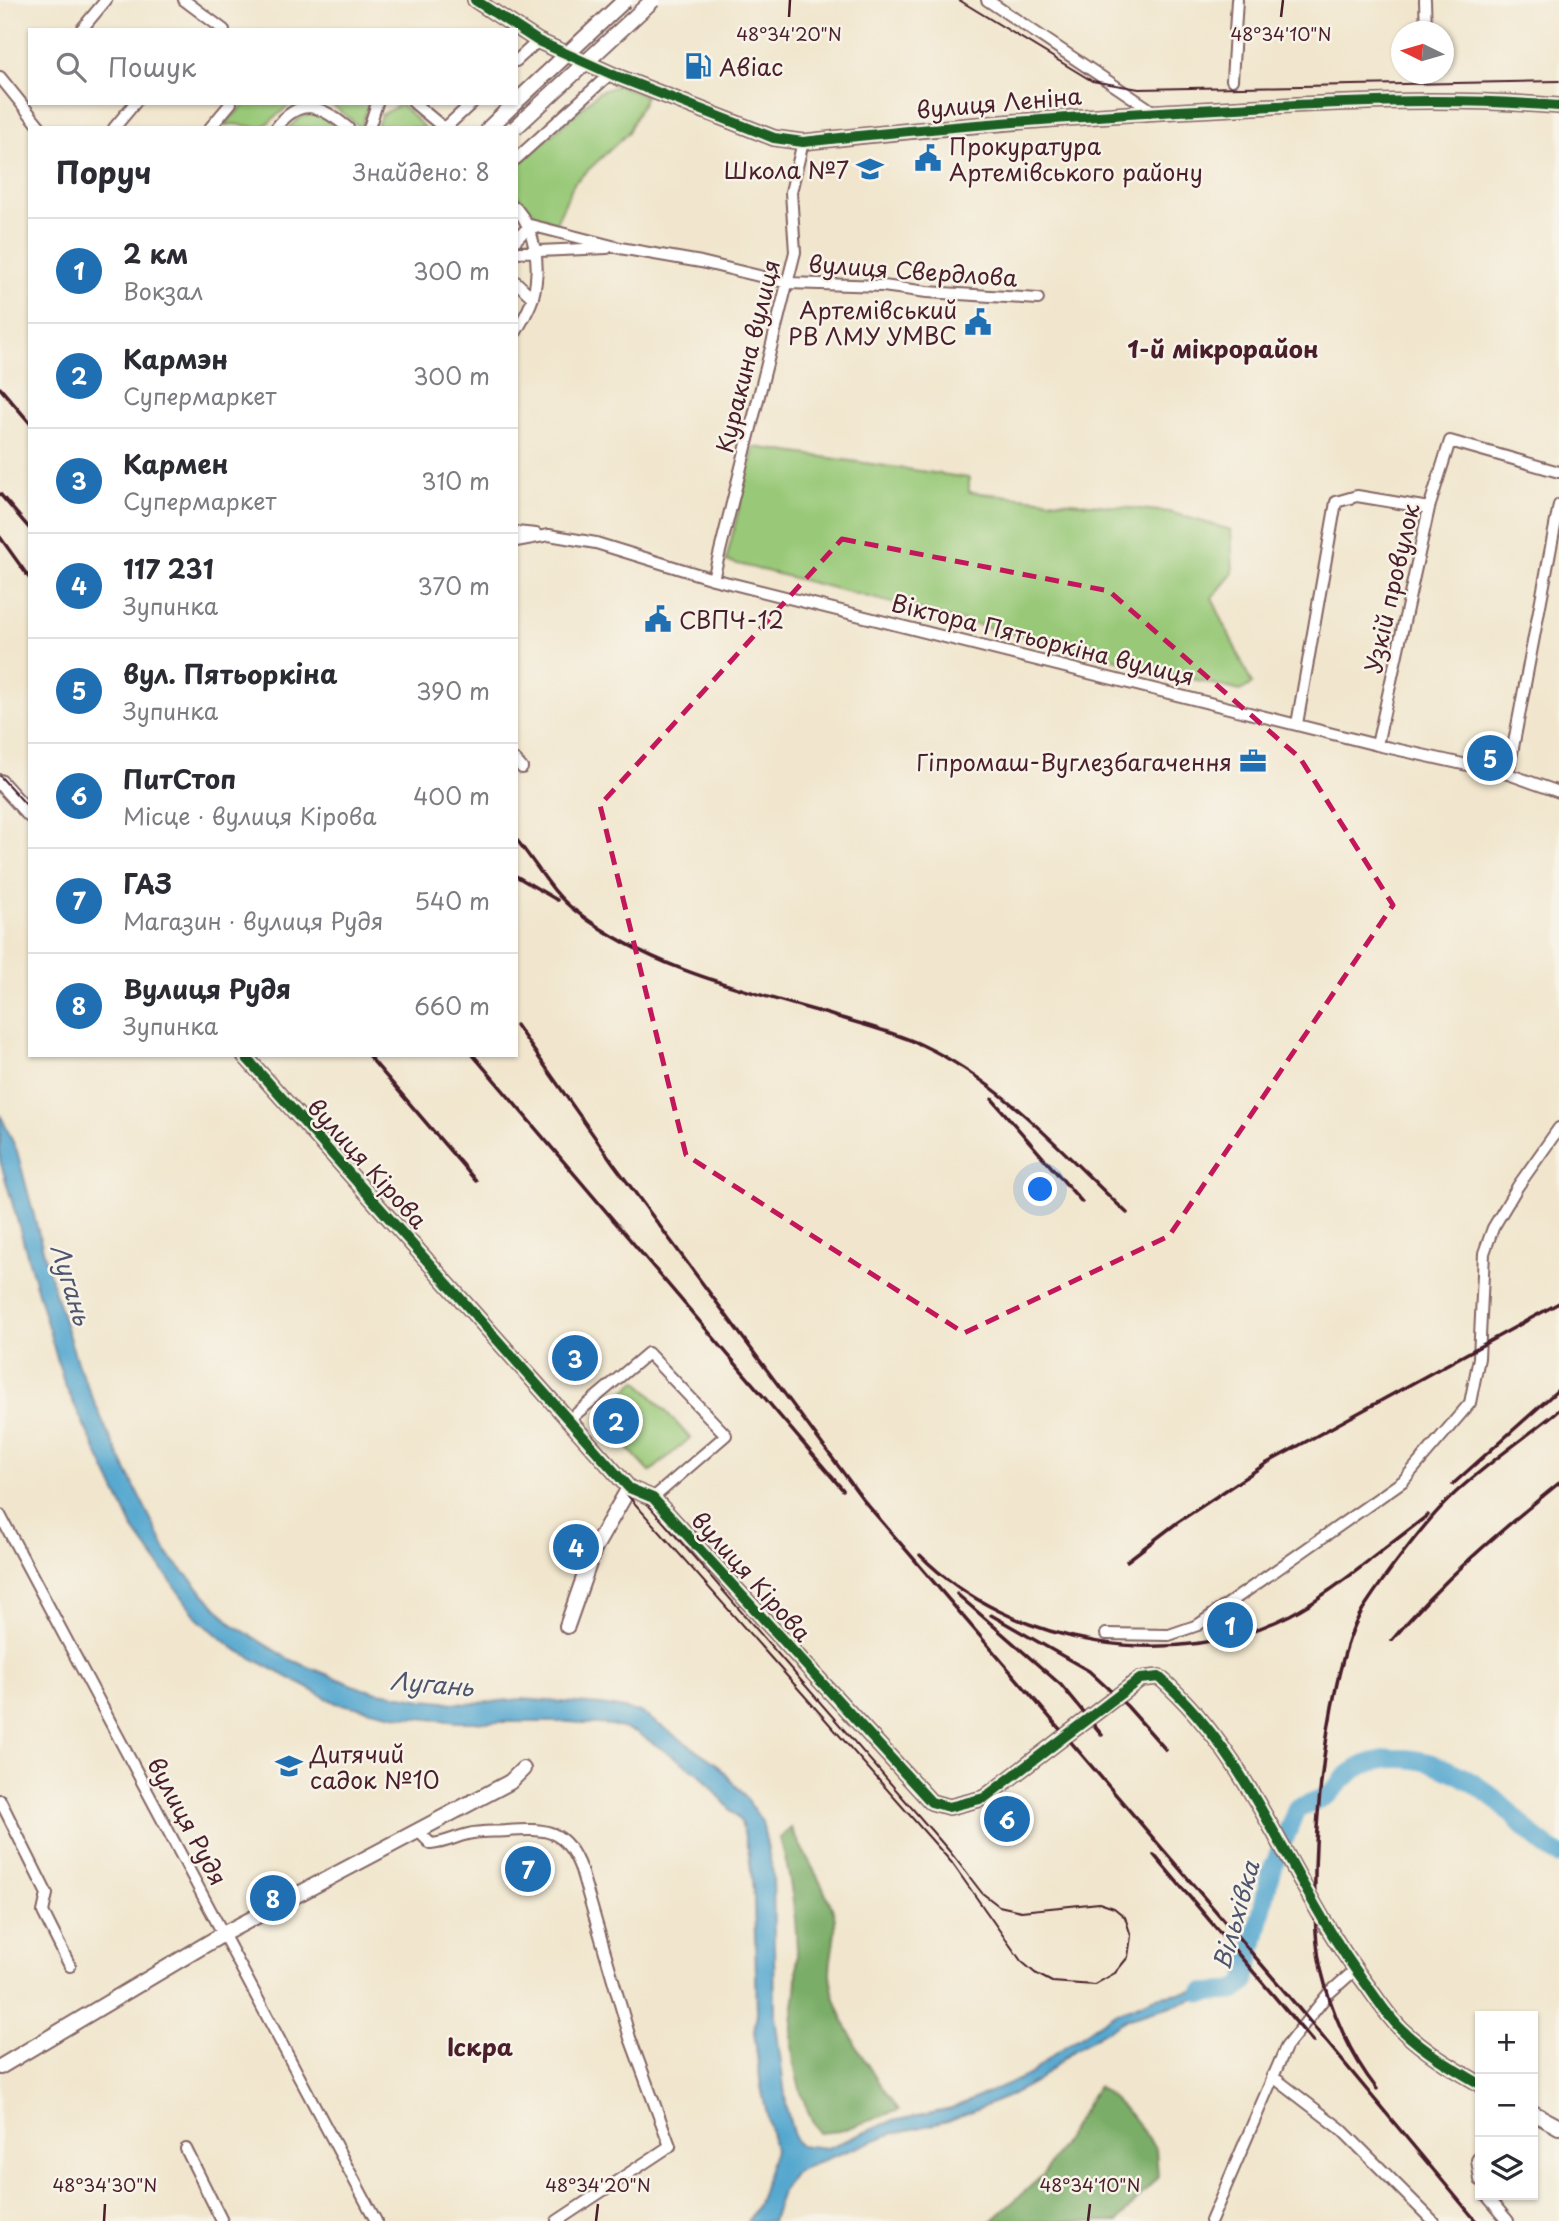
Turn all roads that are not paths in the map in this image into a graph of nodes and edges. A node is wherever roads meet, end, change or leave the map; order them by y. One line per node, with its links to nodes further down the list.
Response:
1 (106, 0): 10 (street)
2 (184, 0): 11 (street)
3 (475, 0): 12 (street, вулиця Леніна)
4 (625, 0): 17 (street, bridge)
5 (653, 0): 35 (street, bridge)
6 (987, 0): 25 (street)
7 (1237, 0): 16 (street)
8 (1425, 0): 9 (street)
9 (1426, 21)
10 (84, 28)
11 (221, 28)
12 (538, 41): 13 (street); 14 (street, вулиця Леніна)
13 (518, 59)
14 (610, 74): 36 (street, вулиця Леніна); 37 (street)
15 (0, 78): 26 (street)
16 (1232, 80)
17 (518, 101)
18 (133, 105): 27 (street)
19 (230, 105): 28 (street)
20 (376, 105): 31 (street)
21 (416, 105): 32 (street)
22 (470, 105): 33 (street)
23 (514, 105): 34 (street)
24 (1559, 106): 25 (street, вулиця Леніна)
25 (1154, 112): 36 (street, вулиця Леніна)
26 (39, 126)
27 (116, 126)
28 (212, 126)
29 (278, 126): 30 (street)
30 (346, 126)
31 (370, 126)
32 (443, 126)
33 (447, 126)
34 (491, 126)
35 (517, 126)
36 (803, 142): 44 (street, Куракина вулиця)
37 (518, 157)
38 (518, 210): 39 (street)
39 (530, 225): 40 (street); 41 (street); 43 (street)
40 (518, 238)
41 (620, 248): 43 (street); 44 (street, вулиця Свердлова)
42 (518, 251): 43 (street)
43 (535, 252): 46 (street)
44 (788, 283): 47 (street, вулиця Свердлова); 55 (street, Куракина вулиця)
45 (518, 284): 46 (street)
46 (533, 298): 48 (street)
47 (1038, 299)
48 (518, 328)
49 (1559, 472): 51 (street, Узкій провулок)
50 (1559, 505): 58 (street)
51 (1429, 508): 56 (street); 57 (street, Узкій провулок)
52 (518, 531): 53 (street)
53 (549, 535): 54 (street, Віктора Пятьоркіна вулиця); 55 (street, Віктора Пятьоркіна вулиця)
54 (518, 541)
55 (713, 579): 56 (street, Віктора Пятьоркіна вулиця)
56 (1297, 724): 57 (street, Віктора Пятьоркіна вулиця)
57 (1377, 745): 58 (street, Віктора Пятьоркіна вулиця)
58 (1508, 774): 60 (street, Віктора Пятьоркіна вулиця)
59 (0, 782): 62 (street)
60 (1553, 792): 61 (street, Віктора Пятьоркіна вулиця)
61 (1559, 799)
62 (28, 813)
63 (246, 1057): 65 (street, вулиця Кірова)
64 (1559, 1128): 70 (street)
65 (569, 1420): 66 (street, вулиця Кірова); 67 (street)
66 (629, 1488): 67 (street, вулиця Кірова); 69 (street)
67 (653, 1498): 76 (street, вулиця Кірова)
68 (0, 1515): 74 (street, вулиця Рудя)
69 (567, 1626)
70 (1106, 1634)
71 (523, 1769): 73 (street)
72 (0, 1800): 75 (street)
73 (418, 1831): 74 (street); 86 (street)
74 (225, 1933): 77 (street); 85 (street, вулиця Рудя)
75 (70, 1966)
76 (1356, 1970): 78 (street); 79 (street)
77 (0, 2067)
78 (1272, 2076): 87 (street); 88 (street)
79 (1475, 2081)
80 (1538, 2116): 81 (street)
81 (1559, 2127)
82 (186, 2149): 84 (street)
83 (1490, 2200): 89 (street)
84 (222, 2221)
85 (376, 2221)
86 (557, 2221)
87 (1211, 2221)
88 (1433, 2221)
89 (1508, 2221)

